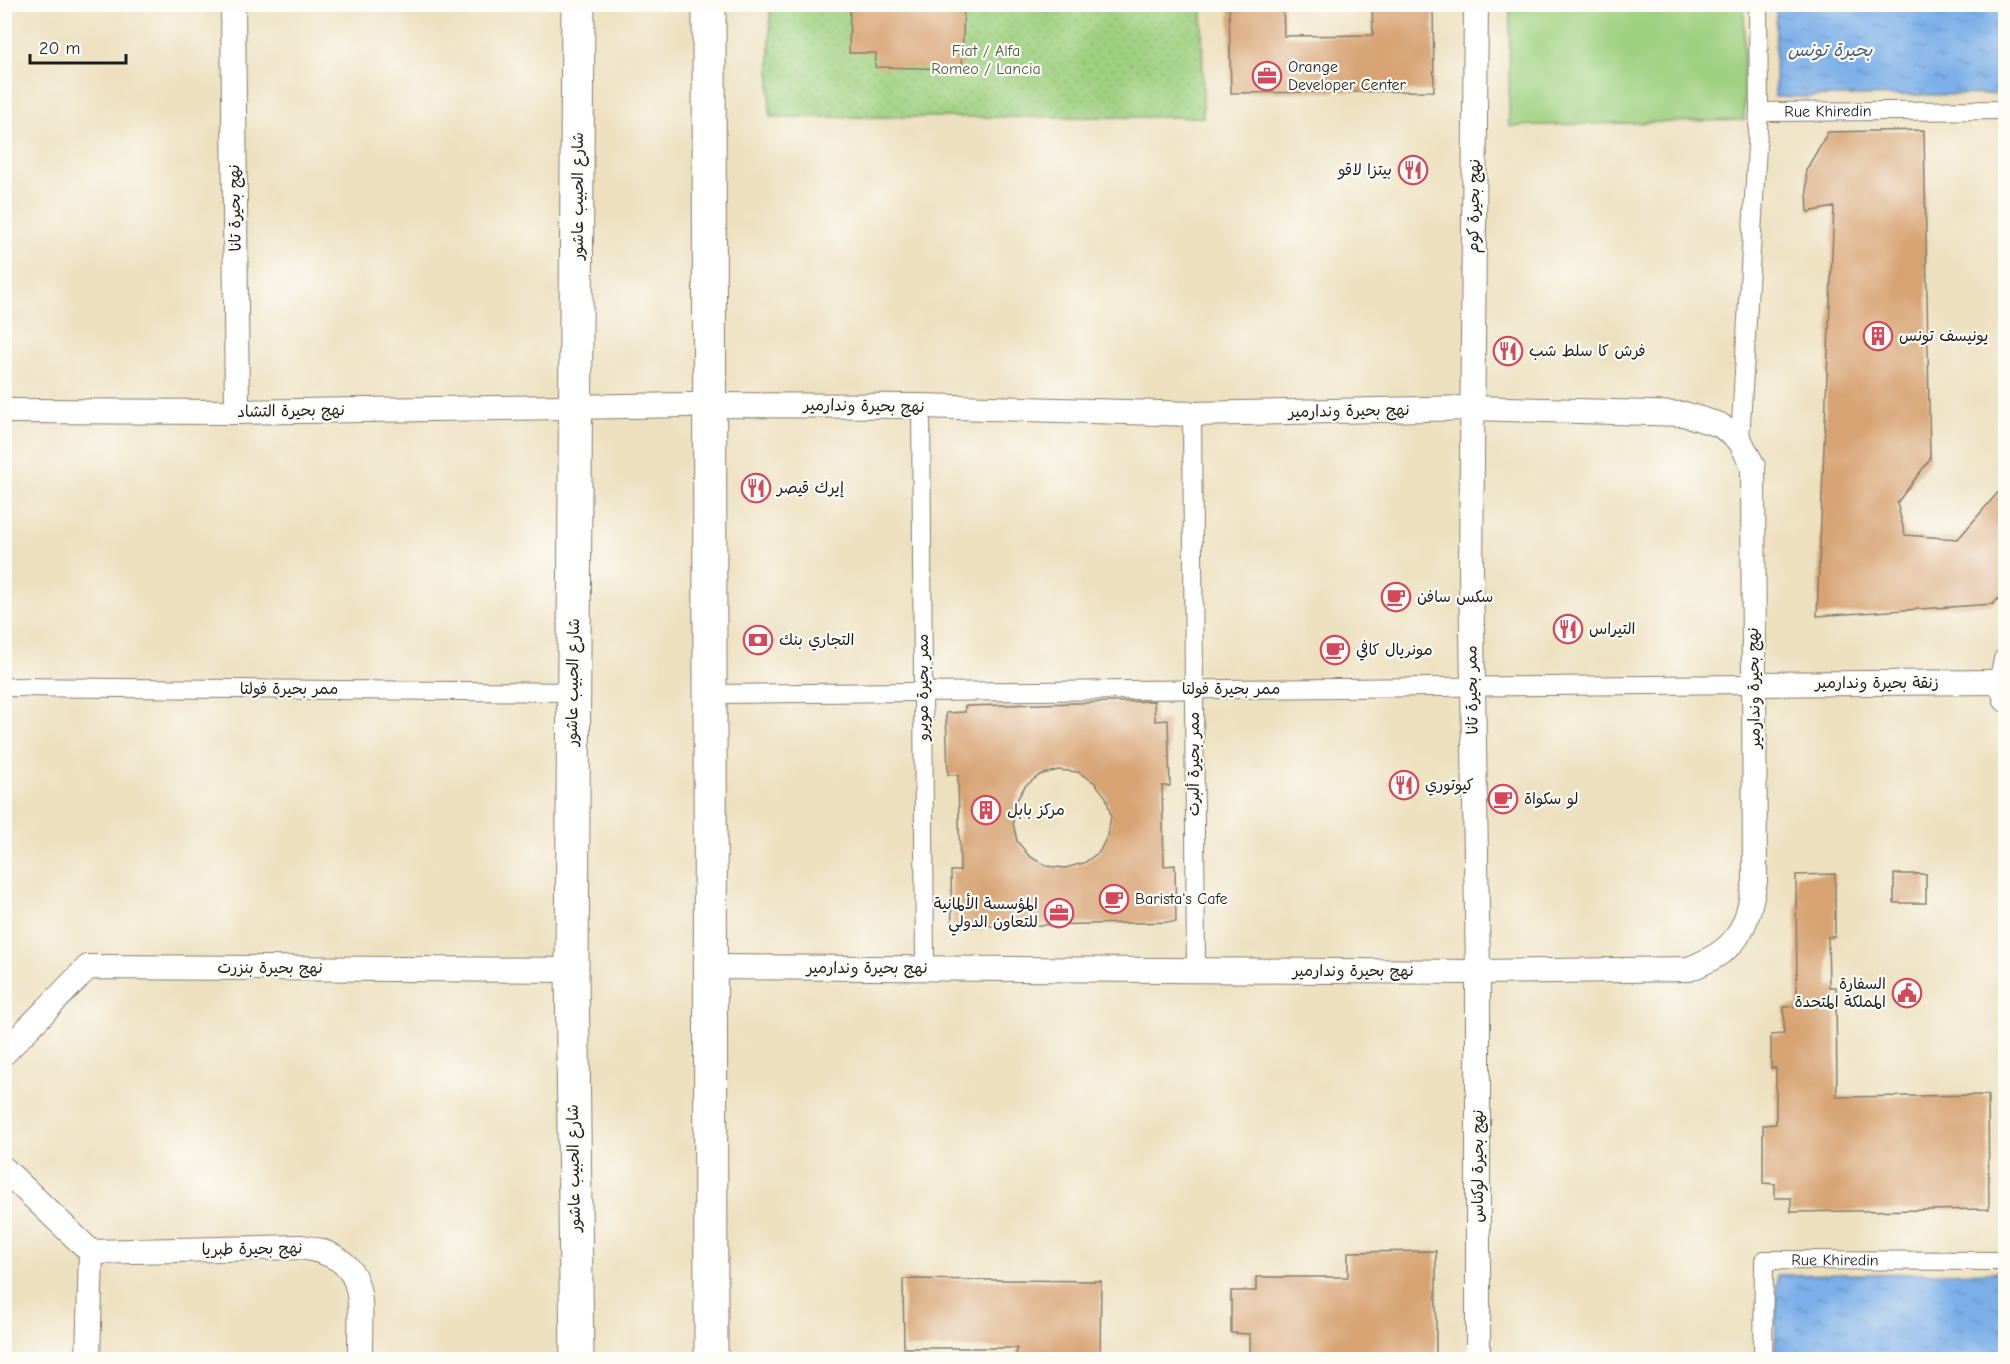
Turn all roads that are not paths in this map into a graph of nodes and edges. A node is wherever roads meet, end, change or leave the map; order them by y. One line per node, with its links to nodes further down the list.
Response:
1 (233, 4): 13 (street, نهج بحيرة تانا)
2 (578, 4): 9 (main road, شارع الحبيب عاشور)
3 (709, 4): 8 (main road)
4 (1476, 4): 11 (street, نهج بحيرة كوم)
5 (1758, 4): 7 (street)
6 (2006, 110): 7 (street, Rue Khiredin)
7 (1759, 112): 15 (street)
8 (708, 405): 9 (street, نهج بحيرة وندارمير); 10 (street, نهج بحيرة وندارمير); 23 (main road)
9 (577, 406): 13 (street, نهج بحيرة التشاد); 21 (main road, شارع الحبيب عاشور)
10 (921, 406): 14 (street, نهج بحيرة وندارمير); 22 (street, ممر بحيرة مويرو)
11 (1472, 408): 14 (street, نهج بحيرة وندارمير); 15 (street, نهج بحيرة وندارمير); 19 (street, ممر بحيرة تانا)
12 (4, 411): 13 (street, نهج بحيرة التشاد)
13 (237, 412)
14 (1192, 414): 20 (street, ممر بحيرة ألبرت)
15 (1740, 441): 17 (street, نهج بحيرة وندارمير)
16 (2004, 681): 17 (street, زنقة بحيرة وندارمير)
17 (1752, 684): 19 (street, ممر بحيرة فولتا); 28 (street, نهج بحيرة وندارمير)
18 (4, 687): 21 (street, ممر بحيرة فولتا)
19 (1472, 688): 20 (street, ممر بحيرة فولتا); 28 (street, ممر بحيرة تانا)
20 (1194, 689): 22 (street, ممر بحيرة فولتا); 27 (street, ممر بحيرة ألبرت)
21 (573, 692): 26 (main road, شارع الحبيب عاشور)
22 (923, 692): 23 (street, ممر بحيرة فولتا); 25 (street, ممر بحيرة مويرو)
23 (710, 694): 24 (main road)
24 (711, 967): 25 (street, نهج بحيرة وندارمير); 36 (main road)
25 (925, 968): 27 (street, نهج بحيرة وندارمير)
26 (572, 970): 29 (street, نهج بحيرة بنزرت); 35 (main road, شارع الحبيب عاشور)
27 (1196, 970): 28 (street, نهج بحيرة وندارمير)
28 (1478, 972): 37 (street, نهج بحيرة لوكناس)
29 (4, 1053)
30 (4, 1169): 31 (street)
31 (91, 1252): 33 (street); 34 (street, نهج بحيرة طبريا)
32 (2006, 1261): 38 (street, Rue Khiredin)
33 (88, 1359)
34 (360, 1359)
35 (577, 1359)
36 (711, 1359)
37 (1478, 1359)
38 (1763, 1359)

